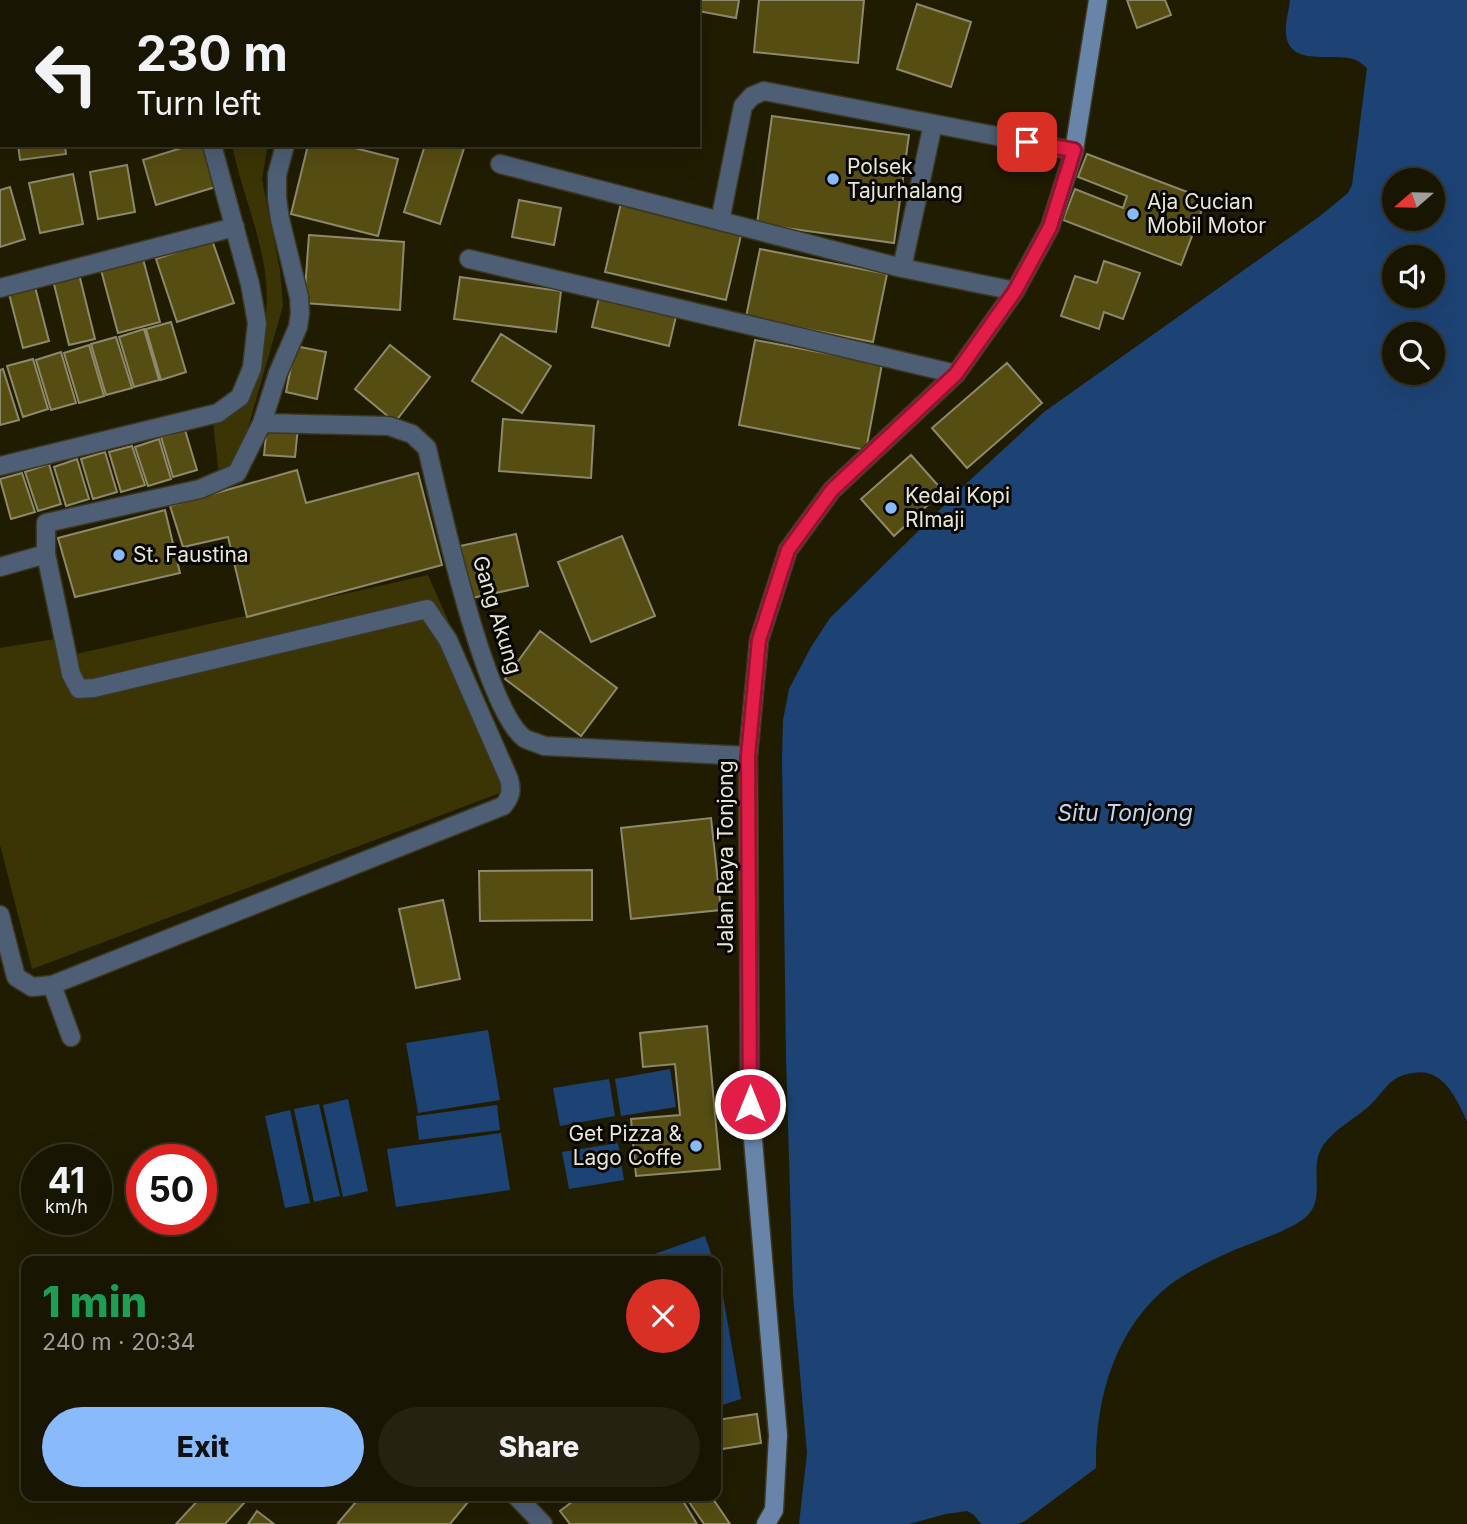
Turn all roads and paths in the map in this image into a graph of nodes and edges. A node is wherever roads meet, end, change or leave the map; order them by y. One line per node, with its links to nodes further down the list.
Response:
1 (1098, 0): 5 (main road, Jalan Raya Tonjong)
2 (933, 124): 5 (street); 7 (street); 10 (street)
3 (213, 147): 8 (street)
4 (284, 147): 14 (street)
5 (1074, 150): 12 (main road, Jalan Raya Tonjong)
6 (500, 164): 7 (street)
7 (720, 221): 10 (street)
8 (235, 227): 11 (street); 15 (street)
9 (469, 259): 13 (street)
10 (902, 268): 12 (street)
11 (0, 288)
12 (1015, 291): 13 (main road, Jalan Raya Tonjong)
13 (956, 374): 18 (main road, Jalan Raya Tonjong)
14 (261, 423): 16 (street); 18 (street, Gang Akung)
15 (0, 466)
16 (46, 554): 17 (street); 20 (street)
17 (0, 566)
18 (748, 756): 24 (main road, Jalan Raya Tonjong)
19 (0, 915): 20 (street)
20 (52, 985): 21 (street)
21 (71, 1037)
22 (521, 1501): 23 (street)
23 (543, 1524)
24 (766, 1524)

